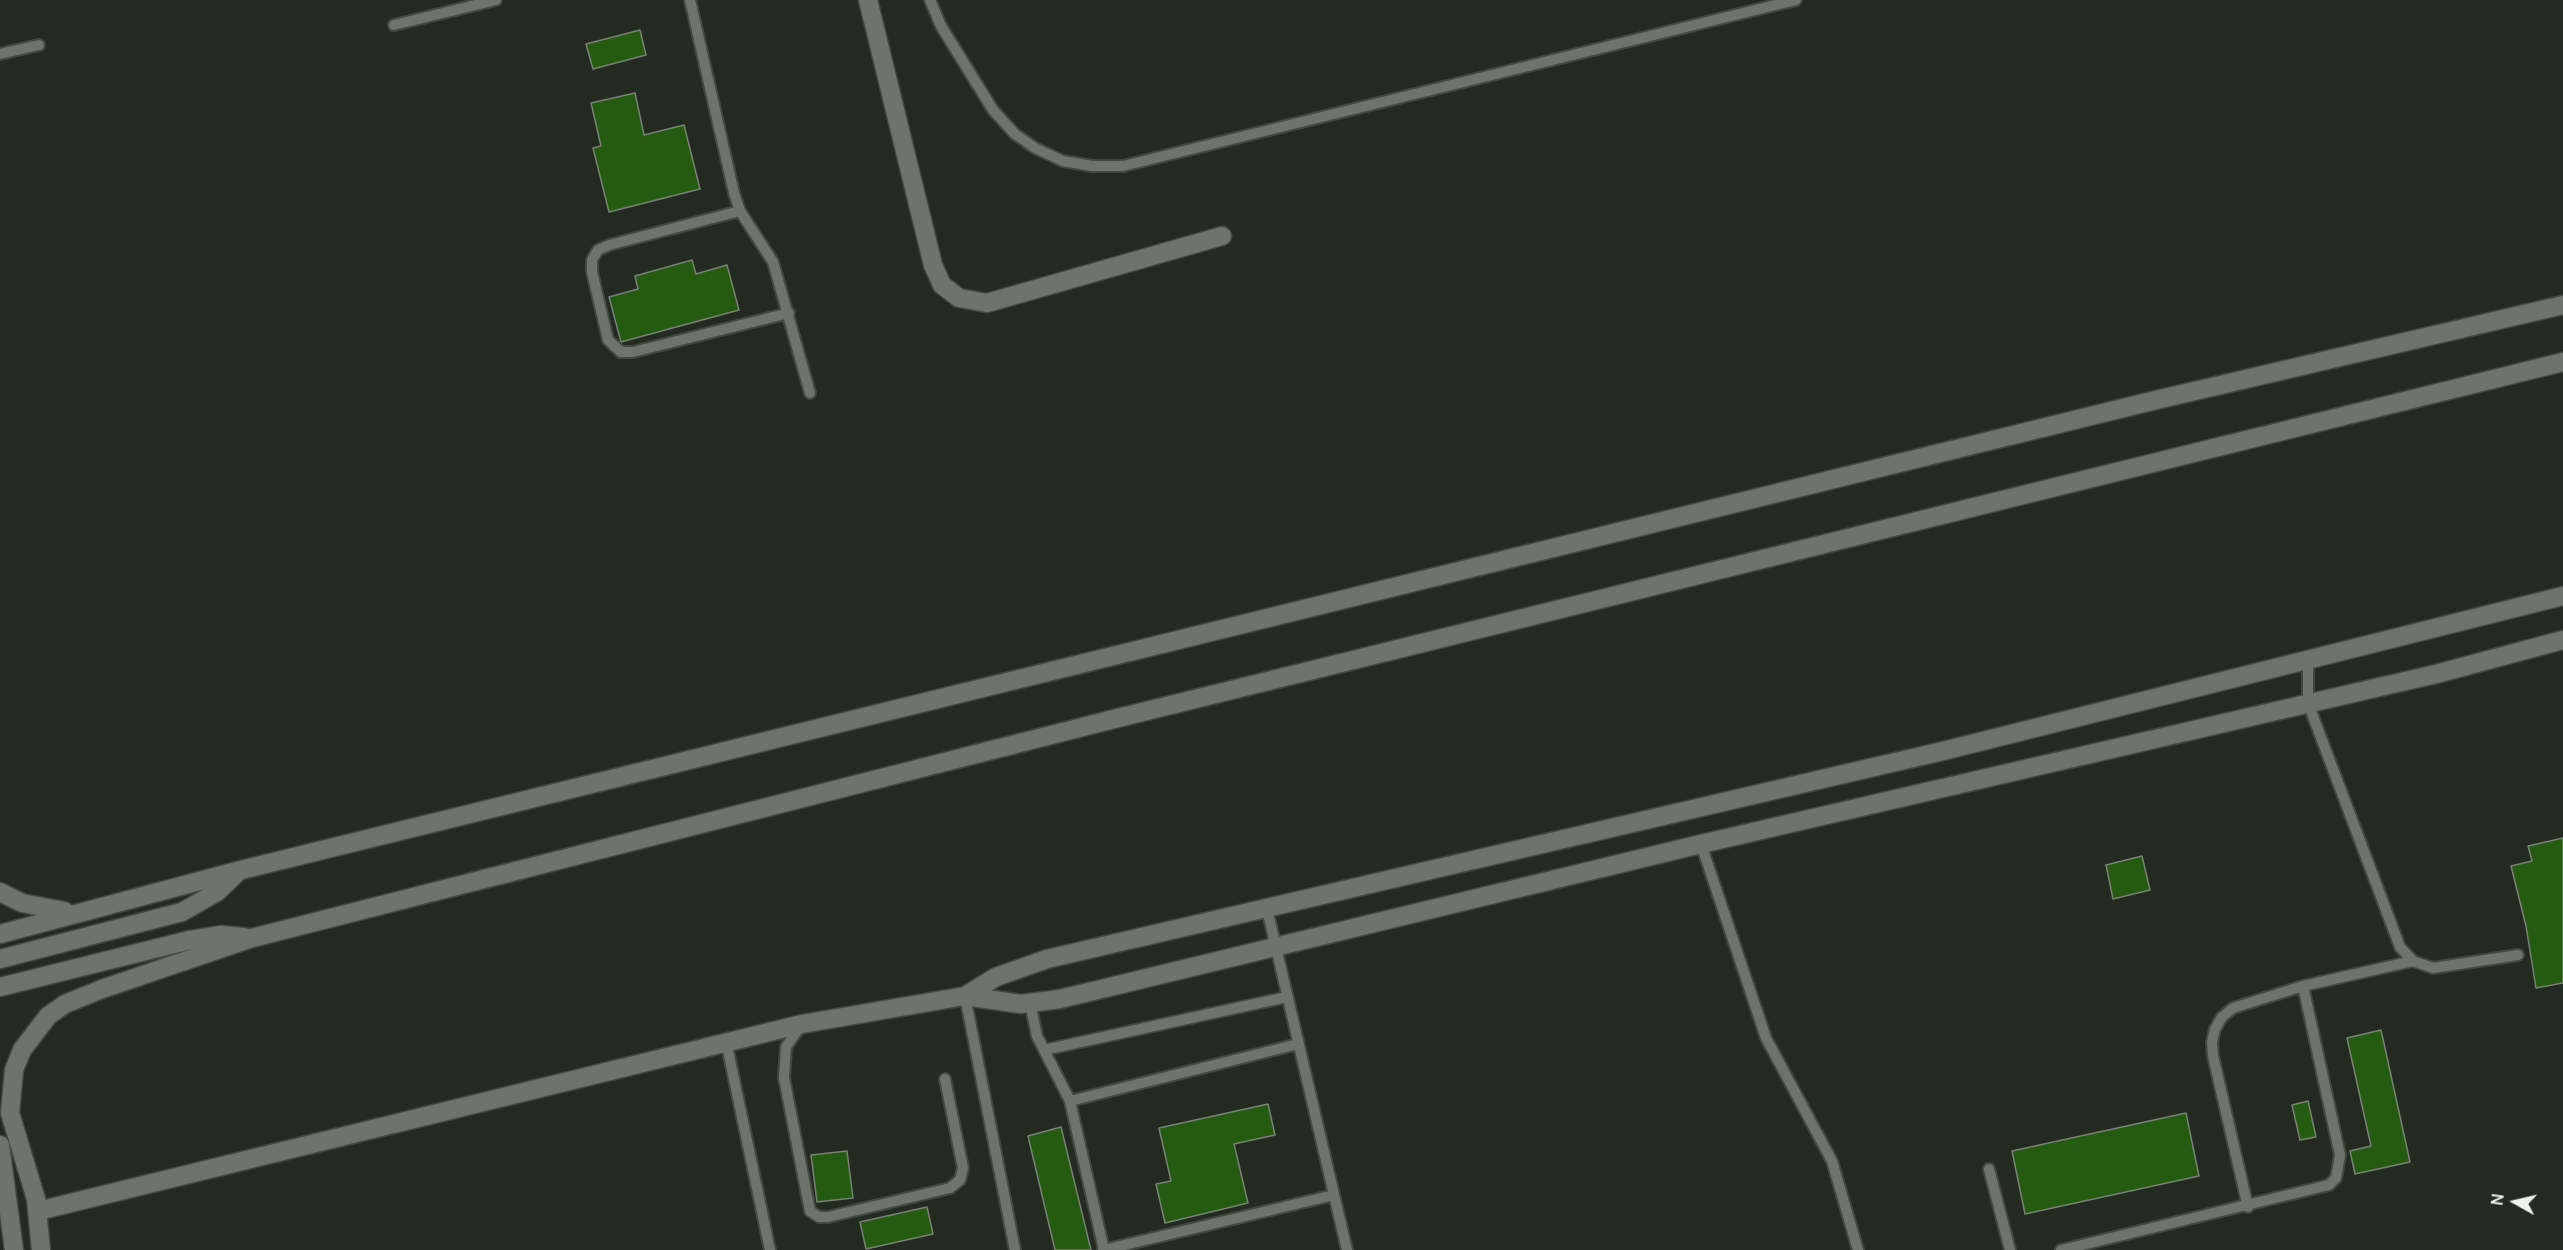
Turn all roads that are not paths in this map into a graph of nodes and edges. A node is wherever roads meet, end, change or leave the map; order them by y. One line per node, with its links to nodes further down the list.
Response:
1 (496, 0): 6 (lane)
2 (690, 0): 9 (lane)
3 (868, 0): 10 (street)
4 (930, 0): 5 (lane)
5 (1796, 0)
6 (394, 25)
7 (39, 45): 8 (lane)
8 (0, 54)
9 (740, 211): 12 (lane); 12 (lane)
10 (1222, 236)
11 (2563, 304): 20 (street)
12 (789, 313): 14 (lane)
13 (2563, 362): 25 (street)
14 (810, 393)
15 (2563, 596): 17 (street)
16 (2563, 640): 18 (street)
17 (2308, 660): 18 (lane); 22 (street)
18 (2308, 703): 19 (street); 29 (lane)
19 (1701, 844): 26 (street); 52 (lane)
20 (241, 870): 23 (street); 28 (street)
21 (0, 892): 23 (street)
22 (1267, 909): 26 (lane); 32 (street)
23 (81, 910): 24 (street)
24 (0, 933)
25 (252, 938): 31 (street); 45 (street)
26 (1276, 948): 33 (lane); 34 (street)
27 (2518, 955): 29 (lane)
28 (0, 959)
29 (2413, 961): 30 (lane)
30 (2303, 986): 44 (lane); 44 (lane)
31 (0, 987)
32 (965, 996): 34 (street); 35 (street); 49 (lane)
33 (1287, 997): 37 (lane); 38 (lane)
34 (1030, 1003): 38 (lane)
35 (802, 1023): 36 (street); 39 (lane)
36 (726, 1041): 45 (street); 48 (lane)
37 (1298, 1044): 40 (lane); 43 (lane)
38 (1044, 1050): 40 (lane)
39 (945, 1079)
40 (1070, 1101): 50 (lane)
41 (0, 1145): 46 (street)
42 (1989, 1169): 53 (lane)
43 (1334, 1195): 50 (lane); 51 (lane)
44 (2248, 1207): 54 (lane)
45 (38, 1211): 47 (street)
46 (14, 1250)
47 (41, 1250)
48 (770, 1250)
49 (1015, 1250)
50 (1103, 1250)
51 (1347, 1250)
52 (1858, 1250)
53 (2010, 1250)
54 (2061, 1250)

